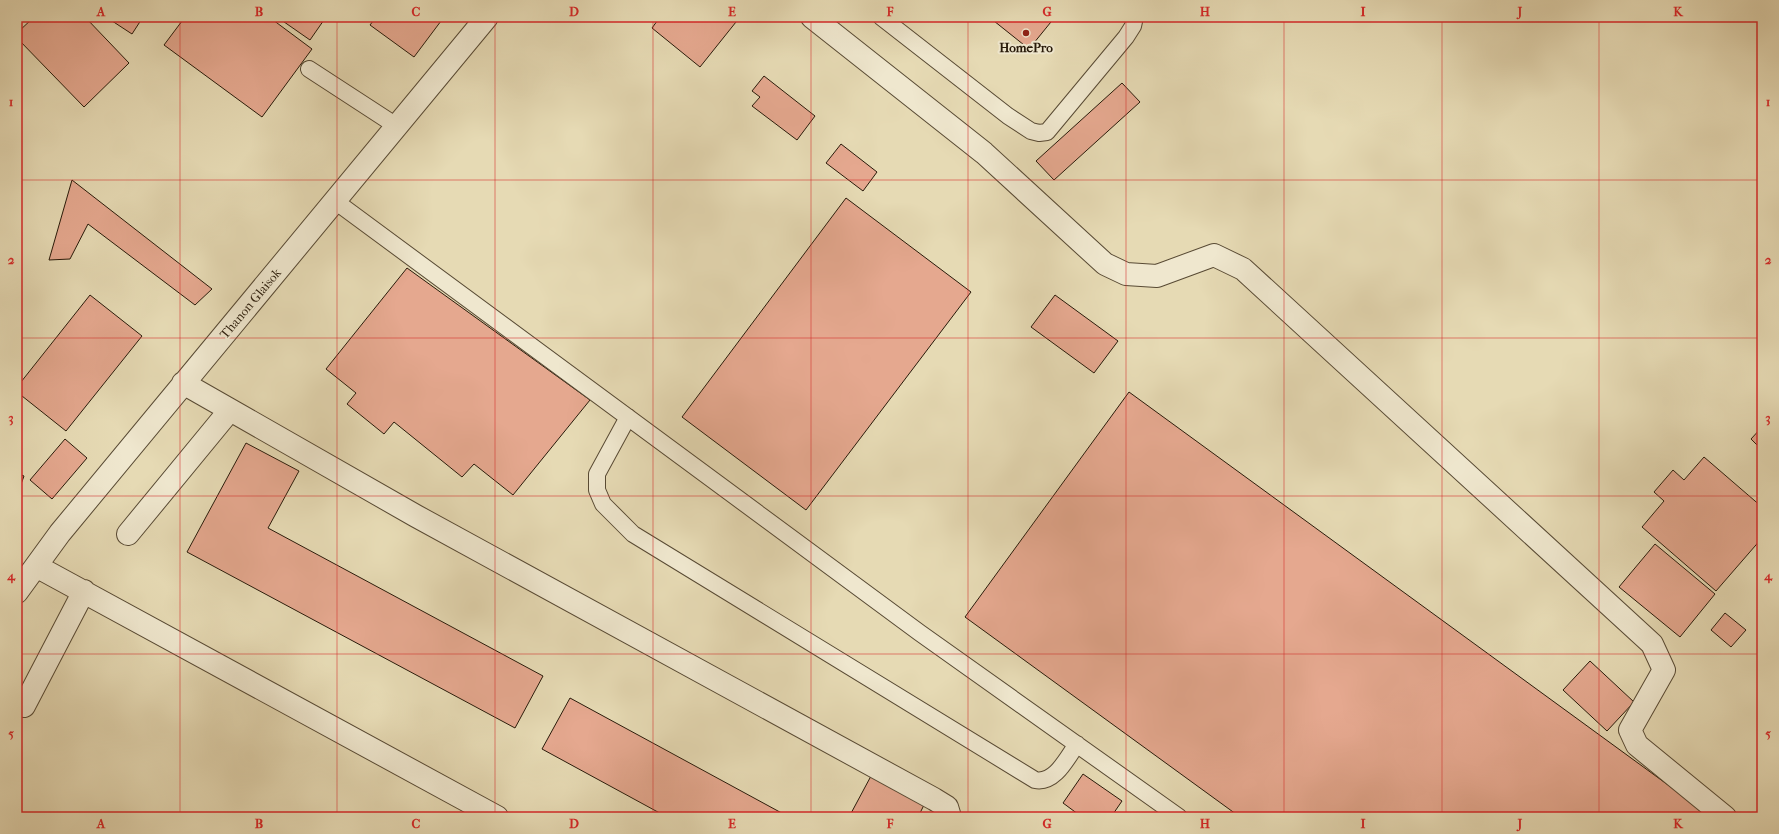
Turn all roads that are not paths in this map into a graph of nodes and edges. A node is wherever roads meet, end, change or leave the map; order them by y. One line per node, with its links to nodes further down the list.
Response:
1 (486, 17): 6 (street, Thanon Glaisok)
2 (812, 17): 20 (street)
3 (881, 17): 4 (lane)
4 (1135, 17)
5 (309, 69): 6 (lane)
6 (396, 125): 7 (street, Thanon Glaisok)
7 (335, 200): 8 (street, Thanon Glaisok); 10 (lane)
8 (183, 384): 9 (street); 12 (street, Thanon Glaisok)
9 (230, 410): 11 (street); 18 (street)
10 (628, 417): 16 (lane); 16 (lane)
11 (128, 534)
12 (36, 566): 13 (street); 14 (street, Thanon Glaisok)
13 (84, 591): 15 (street); 17 (street)
14 (17, 592)
15 (24, 706)
16 (1077, 744): 19 (lane)
17 (497, 817)
18 (950, 817)
19 (1179, 817)
20 (1725, 817)

